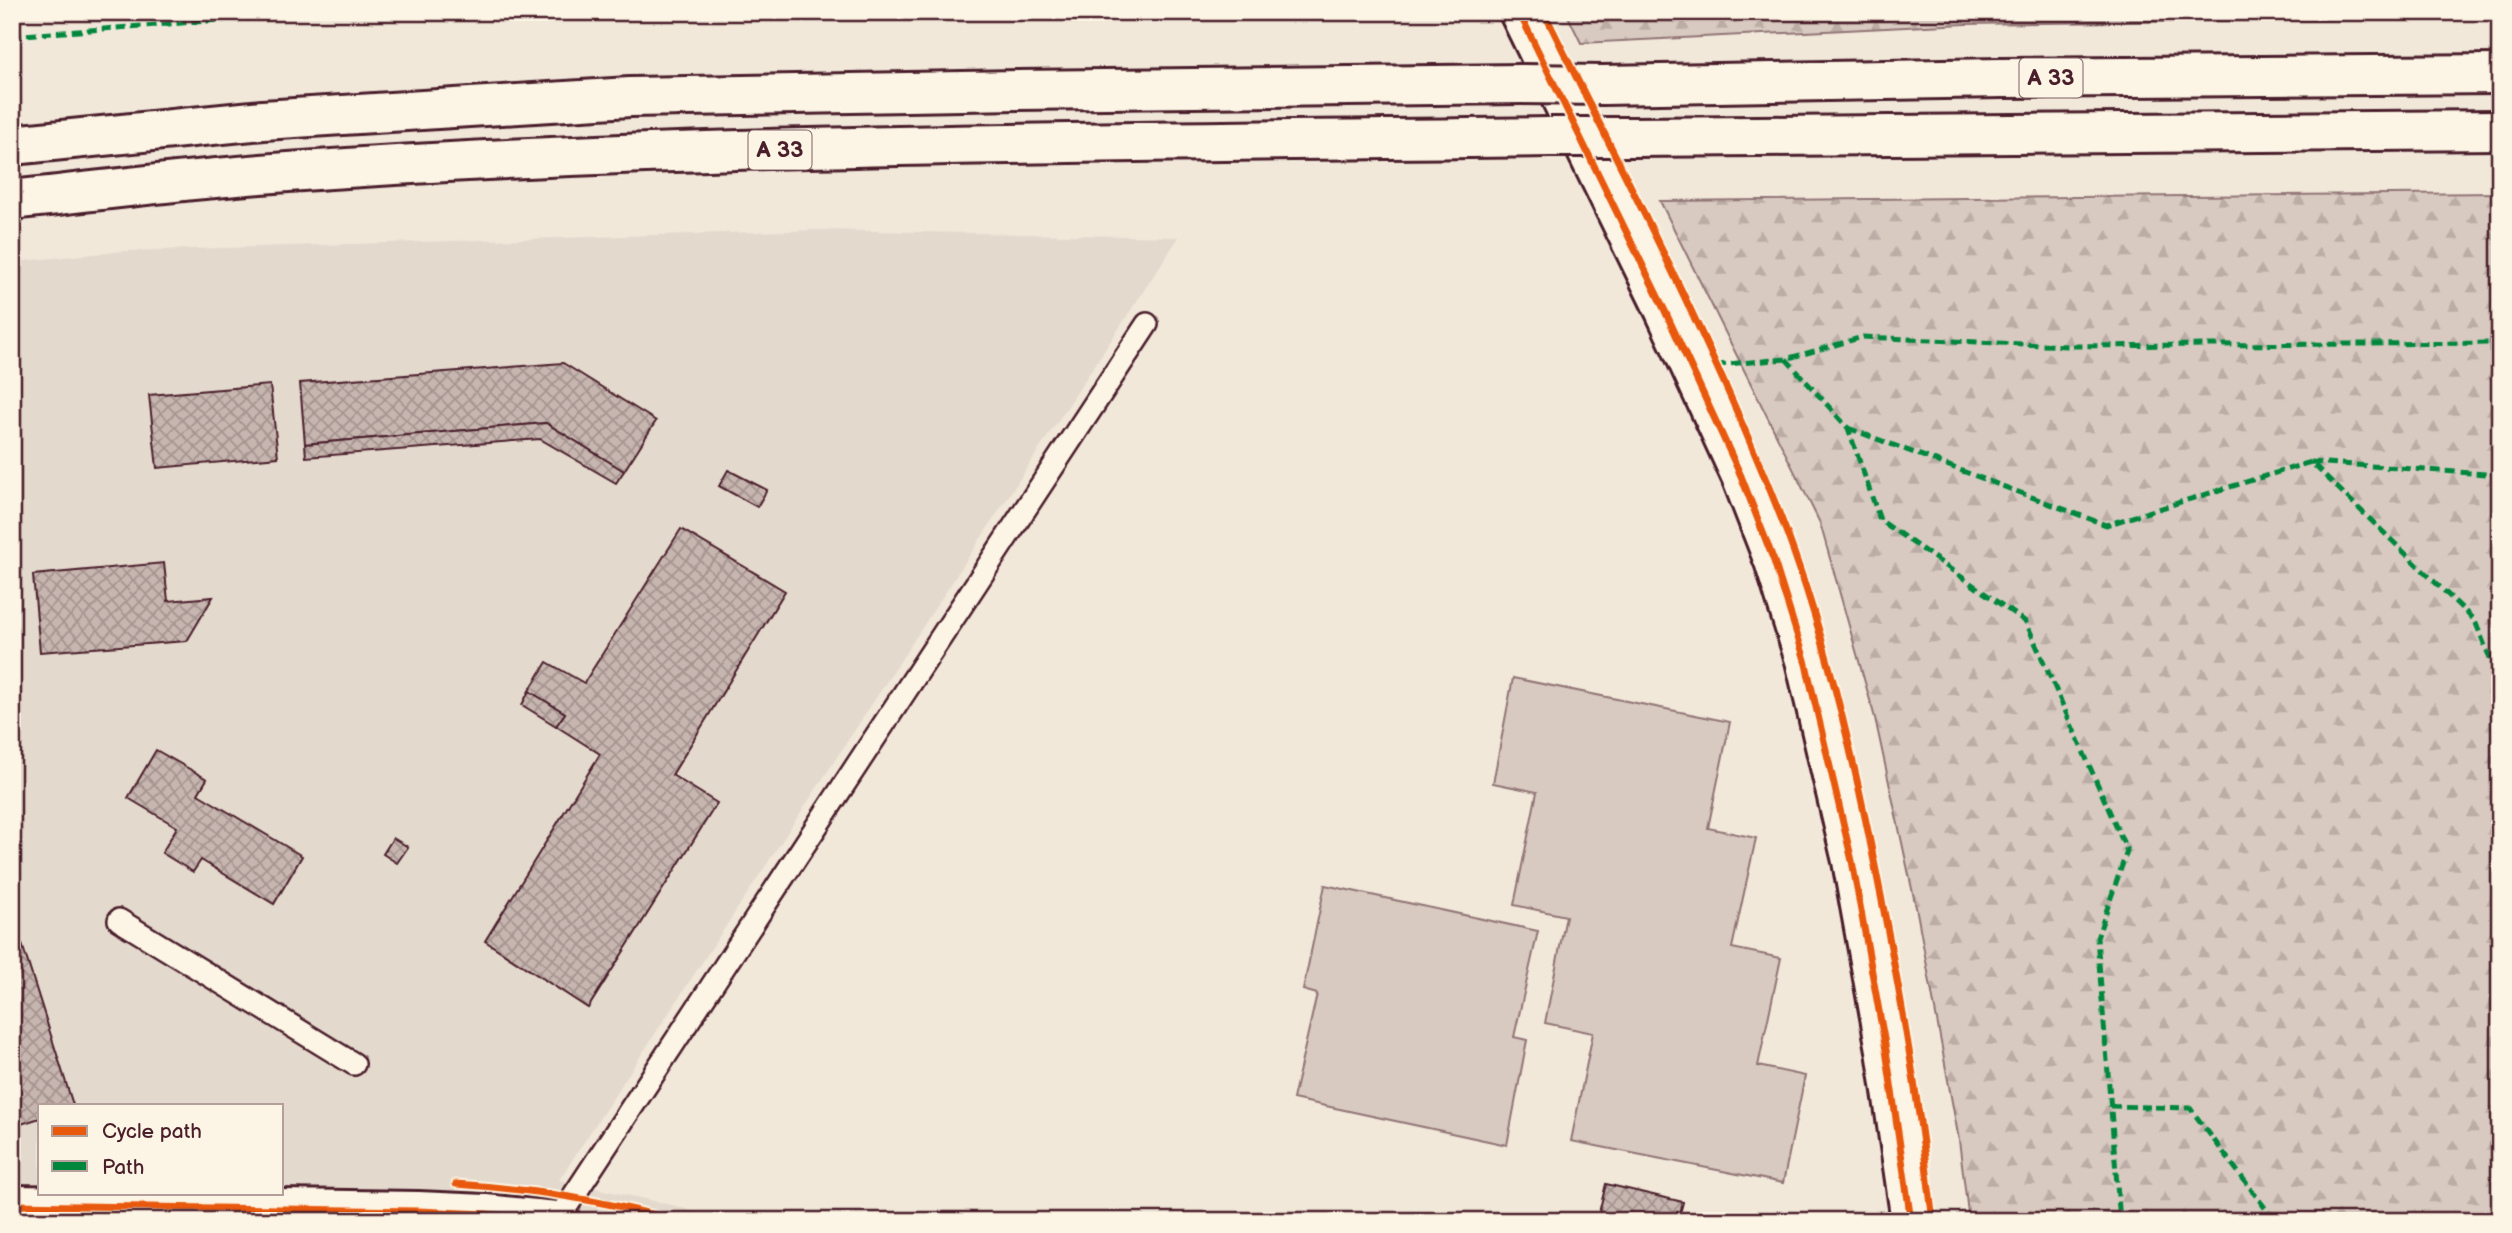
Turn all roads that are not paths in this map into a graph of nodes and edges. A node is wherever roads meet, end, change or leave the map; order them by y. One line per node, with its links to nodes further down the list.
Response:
1 (1518, 12): 11 (main road)
2 (2500, 74): 4 (main road, A 33, bridge)
3 (2500, 130): 5 (main road, A 33, bridge)
4 (12, 145)
5 (12, 200)
6 (1147, 324): 10 (lane)
7 (119, 920): 8 (lane)
8 (354, 1064)
9 (12, 1205): 10 (main road)
10 (556, 1221)
11 (1910, 1221)

